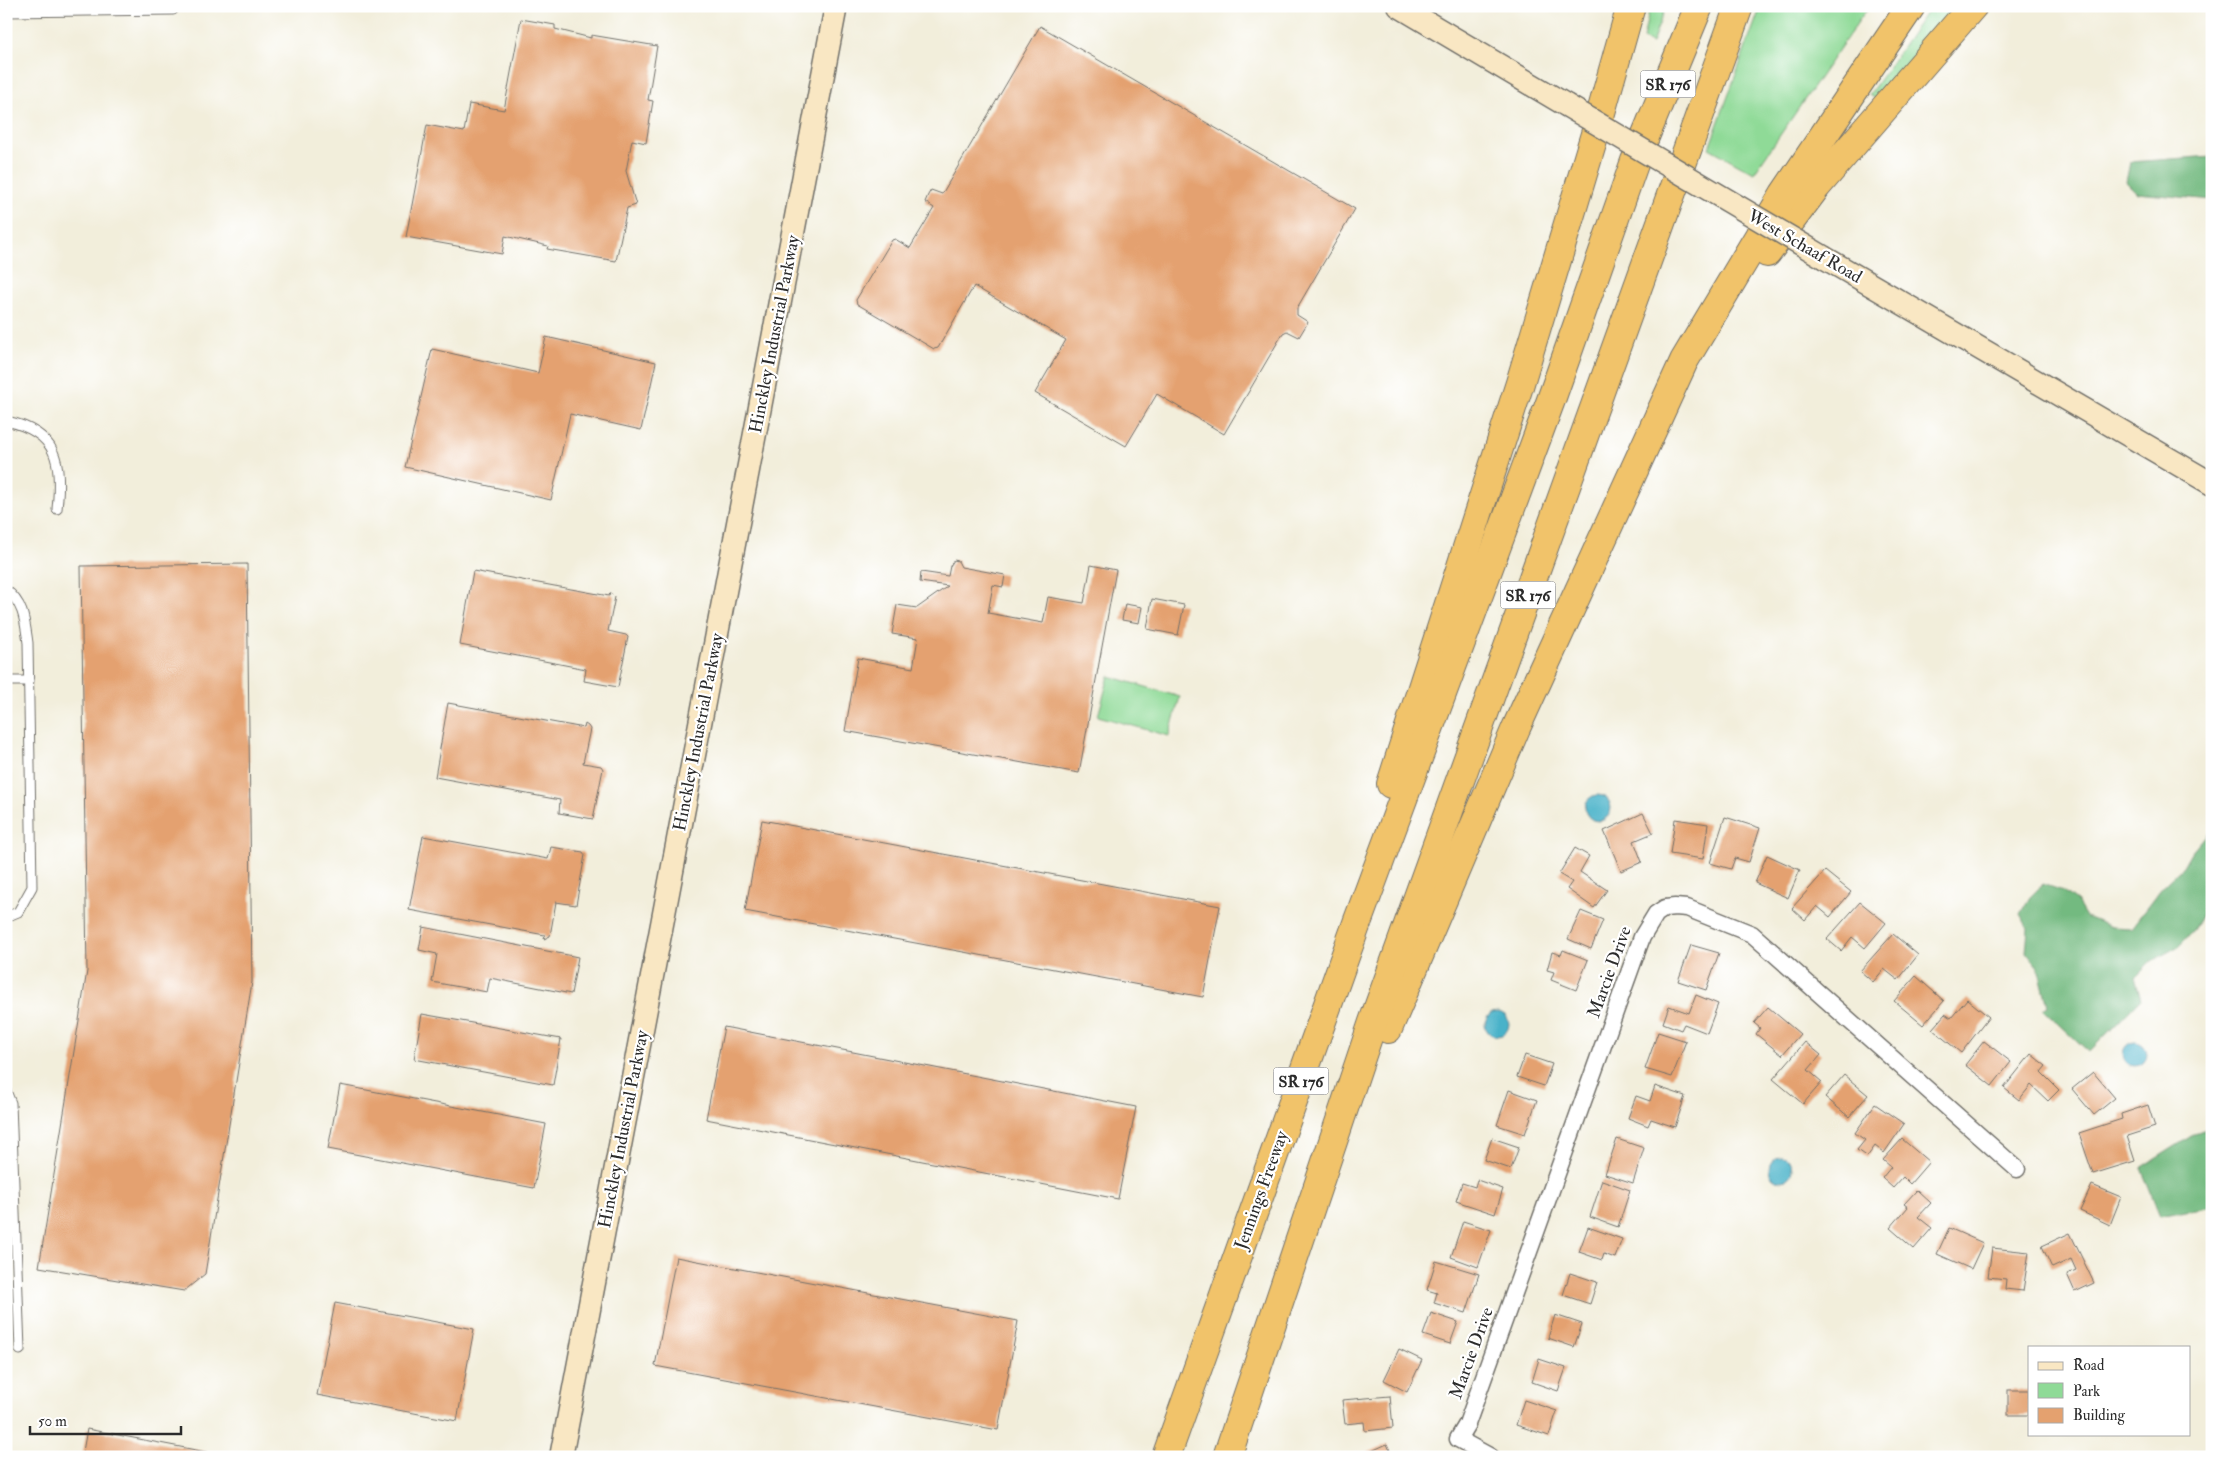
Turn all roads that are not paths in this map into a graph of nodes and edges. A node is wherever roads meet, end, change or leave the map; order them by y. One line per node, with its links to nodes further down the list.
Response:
1 (836, 6): 25 (street, Hinckley Industrial Parkway)
2 (1399, 6): 13 (street, West Schaaf Road, bridge)
3 (1631, 6): 20 (highway)
4 (1678, 6): 11 (highway)
5 (1699, 6): 11 (highway, SR 176)
6 (1739, 6): 23 (highway, SR 176)
7 (1911, 6): 14 (highway)
8 (1973, 6): 14 (highway)
9 (173, 10): 10 (lane)
10 (6, 12)
11 (1635, 161): 20 (highway, SR 176)
12 (6, 421): 15 (lane)
13 (2212, 484)
14 (1625, 488): 23 (highway)
15 (57, 509)
16 (6, 590): 18 (lane)
17 (6, 681): 18 (lane)
18 (29, 681): 19 (lane)
19 (6, 917)
20 (1357, 924): 26 (highway, Jennings Freeway / SR 176)
21 (6, 1091): 24 (lane)
22 (2017, 1169): 28 (street, Marcie Drive)
23 (1320, 1184): 27 (highway, SR 176)
24 (20, 1350)
25 (561, 1457)
26 (1166, 1457)
27 (1227, 1457)
28 (1491, 1457)

